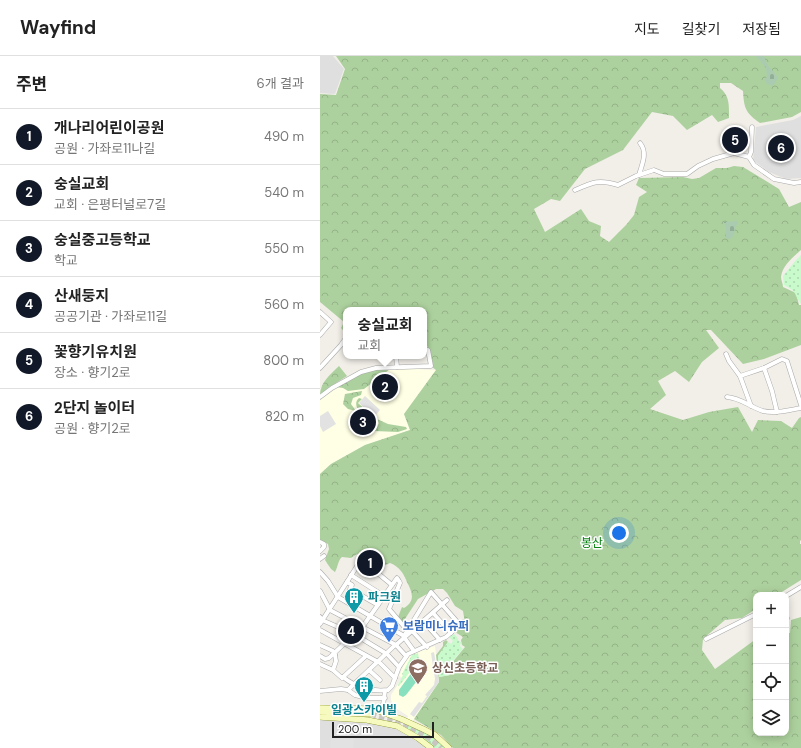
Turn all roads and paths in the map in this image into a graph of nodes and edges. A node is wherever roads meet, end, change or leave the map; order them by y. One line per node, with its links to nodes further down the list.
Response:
1 (752, 128): 3 (street)
2 (640, 143): 4 (street)
3 (749, 158): 4 (street); 5 (street)
4 (639, 175): 6 (street)
5 (801, 182)
6 (575, 190)
7 (320, 312): 8 (street)
8 (321, 333)
9 (343, 343): 10 (street)
10 (341, 346): 14 (street)
11 (427, 353): 15 (street)
12 (726, 354): 17 (street)
13 (396, 359): 15 (street)
14 (320, 368)
15 (397, 368): 18 (street)
16 (764, 368): 17 (street); 21 (street); 22 (street)
17 (740, 376): 20 (street)
18 (320, 397)
19 (727, 397): 20 (street)
20 (751, 406): 22 (street)
21 (801, 406): 22 (street)
22 (777, 412)
23 (320, 542): 24 (street)
24 (321, 550)
25 (361, 560): 28 (street)
26 (375, 571): 30 (street)
27 (320, 572): 35 (street)
28 (351, 576): 29 (street); 34 (street)
29 (347, 582): 35 (street); 38 (street)
30 (392, 585): 34 (street); 47 (street)
31 (801, 587): 33 (street)
32 (320, 591): 39 (street)
33 (789, 594)
34 (384, 596): 38 (street)
35 (338, 597): 39 (street); 41 (street)
36 (447, 600): 37 (street)
37 (442, 604): 40 (street); 47 (street); 49 (street)
38 (378, 605): 41 (street)
39 (330, 610): 43 (street); 45 (street)
40 (433, 613): 44 (street); 49 (street)
41 (371, 615): 45 (street); 51 (street)
42 (753, 616): 52 (street)
43 (321, 620): 50 (street)
44 (423, 621): 48 (street); 53 (street)
45 (363, 626): 50 (street); 56 (street)
46 (320, 630): 54 (street)
47 (407, 630): 51 (street)
48 (412, 631): 51 (street); 57 (street)
49 (451, 633): 53 (street)
50 (354, 634): 54 (street); 60 (street)
51 (404, 637): 56 (street); 58 (street)
52 (706, 639)
53 (440, 640): 57 (street)
54 (345, 643): 59 (street); 62 (street)
55 (320, 645): 59 (street)
56 (396, 645): 60 (street); 63 (street)
57 (427, 647): 58 (street)
58 (414, 651): 63 (street)
59 (335, 654): 61 (street); 67 (street)
60 (385, 654): 64 (street); 66 (street)
61 (320, 656)
62 (366, 656): 64 (street); 69 (street)
63 (406, 656): 66 (street)
64 (377, 662): 68 (street); 70 (street)
65 (320, 664): 67 (street)
66 (400, 667): 70 (street)
67 (333, 670): 69 (street)
68 (369, 670): 71 (street); 72 (street)
69 (343, 678): 72 (street)
70 (395, 678): 75 (street)
71 (380, 680)
72 (354, 685): 73 (street); 74 (street)
73 (348, 690): 76 (street); 77 (street)
74 (373, 690): 75 (street); 77 (street)
75 (386, 690): 78 (street)
76 (320, 691)
77 (371, 698): 78 (street)
78 (385, 698): 80 (street)
79 (320, 708): 80 (main road)
80 (372, 711): 81 (main road); 82 (main road)
81 (381, 711): 84 (main road); 85 (main road)
82 (320, 712)
83 (320, 717): 85 (main road)
84 (401, 719): 86 (main road); 87 (main road)
85 (377, 722): 87 (main road)
86 (410, 723): 88 (main road); 90 (main road)
87 (398, 726): 88 (main road)
88 (408, 732): 89 (main road)
89 (431, 748)
90 (449, 748)

